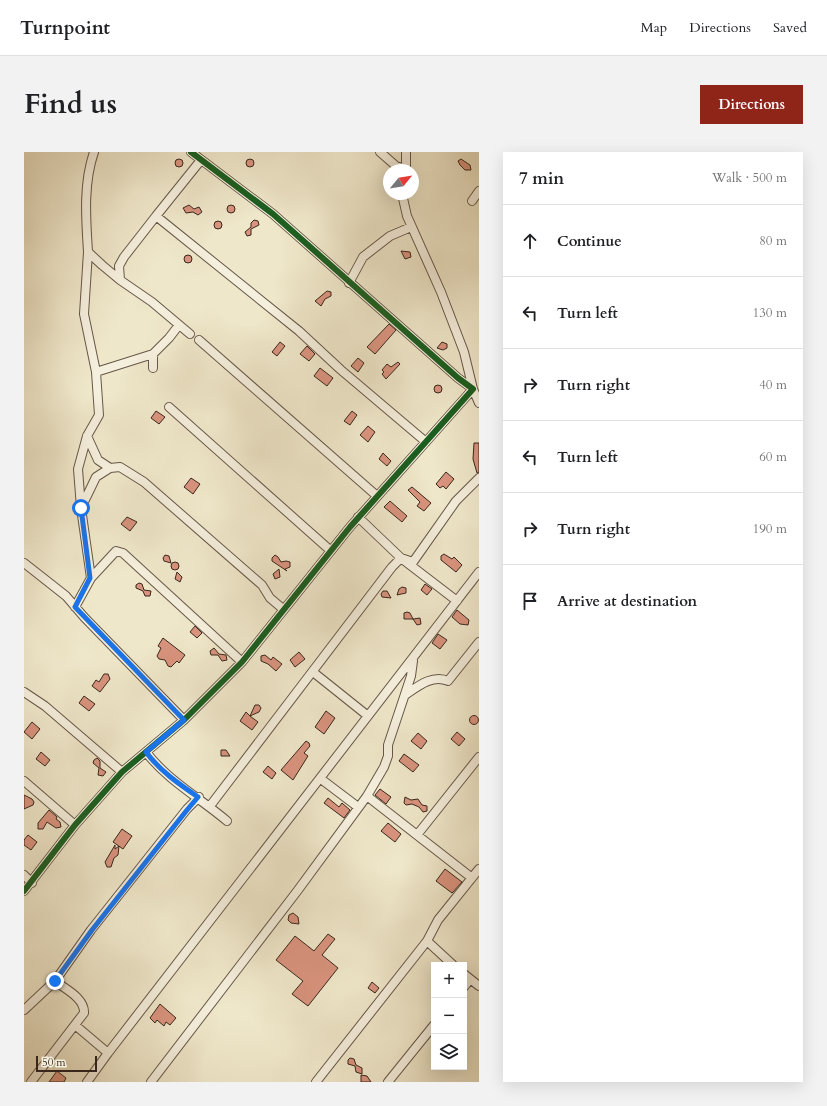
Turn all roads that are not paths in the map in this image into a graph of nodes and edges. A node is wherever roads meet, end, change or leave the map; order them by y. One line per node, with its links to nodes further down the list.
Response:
1 (94, 152): 15 (street)
2 (191, 152): 6 (street)
3 (380, 152): 7 (street)
4 (406, 152): 8 (street)
5 (412, 152): 9 (street)
6 (201, 160): 13 (street); 17 (street)
7 (394, 164)
8 (406, 164)
9 (408, 164)
10 (479, 191): 12 (street)
11 (403, 200): 14 (street)
12 (472, 201)
13 (156, 216): 16 (street); 28 (street)
14 (411, 227): 17 (street); 24 (street)
15 (88, 252): 16 (street); 23 (street)
16 (120, 280): 18 (street)
17 (349, 283): 24 (street)
18 (178, 325): 19 (street); 21 (street)
19 (190, 334)
20 (199, 340): 31 (street)
21 (153, 354): 22 (street); 23 (street)
22 (153, 368)
23 (96, 372): 27 (street)
24 (473, 389): 25 (street); 28 (street)
25 (479, 403)
26 (169, 407): 34 (street)
27 (87, 436): 29 (street); 32 (street)
28 (426, 442): 31 (street)
29 (110, 468): 32 (street); 41 (street)
30 (479, 478): 35 (street)
31 (377, 496): 33 (street)
32 (81, 508): 38 (street)
33 (358, 517): 34 (street); 35 (street)
34 (331, 551): 41 (street)
35 (401, 558): 39 (street); 45 (street)
36 (24, 563): 40 (street)
37 (479, 572): 39 (street)
38 (90, 578): 40 (street); 44 (street)
39 (457, 601): 43 (street)
40 (75, 607): 49 (street)
41 (283, 609): 44 (street)
42 (479, 642): 47 (street)
43 (413, 660): 47 (street); 48 (street)
44 (242, 662): 49 (street)
45 (313, 672): 48 (street); 57 (street)
46 (24, 692): 52 (street)
47 (405, 695): 55 (street)
48 (368, 716): 53 (street)
49 (184, 720): 50 (street)
50 (146, 752): 52 (street); 56 (street)
51 (479, 757): 61 (street)
52 (122, 772): 60 (street)
53 (321, 779): 58 (street); 77 (street)
54 (24, 781): 60 (street)
55 (367, 796): 58 (street); 61 (street)
56 (198, 797): 57 (street); 70 (street)
57 (210, 806): 59 (street)
58 (358, 807): 80 (street)
59 (227, 821)
60 (75, 825): 65 (street)
61 (417, 835): 64 (street)
62 (479, 869): 64 (street)
63 (24, 875): 65 (street)
64 (472, 878): 67 (street)
65 (32, 883): 66 (street)
66 (24, 891)
67 (427, 941): 68 (street); 81 (street)
68 (450, 962)
69 (467, 976): 71 (street)
70 (55, 981): 72 (street); 75 (street)
71 (479, 986)
72 (35, 1000): 73 (street); 74 (street)
73 (24, 1001)
74 (24, 1010)
75 (75, 1025): 77 (street); 78 (street)
76 (431, 1028): 82 (street)
77 (108, 1053): 79 (street)
78 (31, 1082)
79 (87, 1082)
80 (151, 1082)
81 (316, 1082)
82 (388, 1082)

